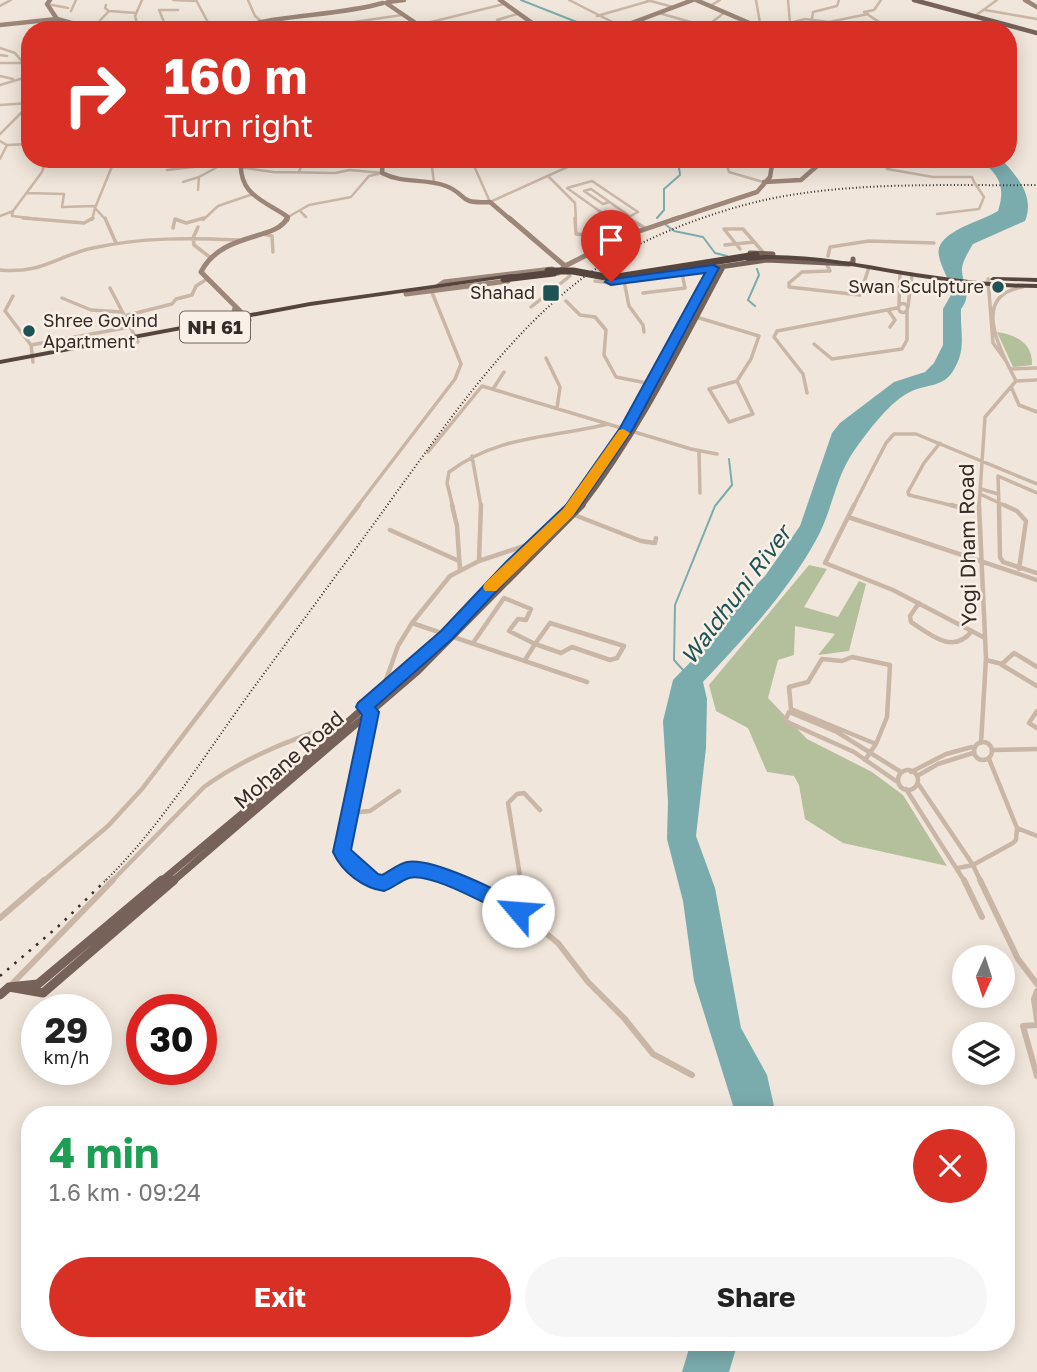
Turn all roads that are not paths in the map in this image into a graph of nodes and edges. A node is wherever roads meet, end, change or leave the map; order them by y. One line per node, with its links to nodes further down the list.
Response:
1 (10, 0): 24 (street)
2 (76, 0): 27 (street)
3 (142, 0): 33 (street)
4 (173, 0): 5 (street)
5 (196, 0): 51 (street)
6 (248, 0): 52 (street)
7 (404, 0): 19 (street)
8 (568, 0): 38 (street)
9 (647, 0): 25 (street); 38 (street)
10 (697, 0): 23 (street); 25 (street)
11 (720, 0): 23 (street)
12 (756, 0): 63 (street)
13 (788, 0): 64 (street)
14 (839, 0): 43 (street)
15 (881, 0): 36 (street)
16 (916, 0): 39 (main road)
17 (997, 0): 30 (street)
18 (1025, 0): 26 (street)
19 (384, 1): 37 (street); 52 (street)
20 (48, 2): 27 (street); 28 (street)
21 (502, 2): 35 (street); 55 (street)
22 (106, 5): 31 (street)
23 (711, 5): 32 (street); 62 (street)
24 (0, 6)
25 (673, 7): 34 (street)
26 (1037, 7)
27 (70, 9): 28 (street)
28 (50, 10): 41 (street)
29 (178, 10): 50 (street)
30 (985, 10): 39 (street); 44 (street)
31 (109, 11): 33 (street); 48 (street)
32 (725, 12): 60 (street); 61 (street)
33 (136, 13): 49 (street)
34 (658, 13): 42 (street); 59 (street)
35 (517, 14): 45 (street); 56 (street)
36 (868, 14): 67 (street); 68 (street)
37 (402, 15): 53 (street); 54 (street)
38 (597, 16): 57 (street)
39 (974, 16): 69 (main road)
40 (493, 17): 45 (street)
41 (57, 19): 46 (street); 47 (street)
42 (642, 19): 58 (street)
43 (811, 19): 65 (street); 66 (street)
44 (1037, 19)
45 (497, 20)
46 (32, 21)
47 (63, 21)
48 (101, 21)
49 (136, 21)
50 (164, 21)
51 (207, 21)
52 (261, 21)
53 (361, 21)
54 (412, 21)
55 (433, 21)
56 (528, 21)
57 (607, 21)
58 (638, 21)
59 (687, 21)
60 (714, 21)
61 (746, 21)
62 (747, 21)
63 (758, 21)
64 (790, 21)
65 (800, 21)
66 (823, 21)
67 (834, 21)
68 (878, 21)
69 (993, 21)
70 (21, 22): 71 (street)
71 (0, 24)
72 (1017, 27): 73 (main road)
73 (1037, 32)
74 (0, 48): 77 (street)
75 (0, 55): 76 (street)
76 (7, 56)
77 (21, 61)
78 (21, 62): 79 (street)
79 (0, 63)
80 (0, 76): 82 (street)
81 (21, 78): 82 (street)
82 (14, 79): 83 (street)
83 (0, 85)
84 (21, 104): 85 (street)
85 (0, 105)
86 (21, 111): 87 (street)
87 (2, 129): 88 (street)
88 (0, 134)
89 (0, 141): 91 (street)
90 (21, 144): 91 (street)
91 (7, 145): 92 (street); 93 (street)
92 (0, 146)
93 (0, 159)
94 (43, 168): 118 (street)
95 (111, 168): 124 (street)
96 (183, 168): 109 (street)
97 (215, 168): 113 (street)
98 (241, 168): 119 (street)
99 (247, 168): 110 (street)
100 (301, 168): 110 (street)
101 (382, 168): 111 (street)
102 (432, 168): 116 (street)
103 (475, 168): 122 (street)
104 (566, 168): 112 (street)
105 (728, 168): 115 (street)
106 (770, 168): 115 (street)
107 (815, 168): 115 (street)
108 (887, 168): 127 (street)
109 (167, 170)
110 (299, 172): 111 (street)
111 (382, 173): 116 (street); 126 (street)
112 (548, 176): 122 (street); 141 (street)
113 (200, 177): 114 (street); 117 (street)
114 (183, 182)
115 (764, 182): 134 (street)
116 (434, 183): 122 (street)
117 (198, 190)
118 (27, 193): 124 (street); 125 (street)
119 (253, 194): 129 (street); 133 (street)
120 (600, 196): 121 (street); 121 (street); 123 (street)
121 (594, 198): 123 (street)
122 (490, 202): 151 (street)
123 (608, 202): 131 (street)
124 (95, 207): 125 (street); 140 (street)
125 (13, 211): 128 (street)
126 (301, 212): 129 (street); 130 (street)
127 (937, 214)
128 (0, 216)
129 (288, 217): 136 (street)
130 (306, 217)
131 (628, 217): 134 (street); 135 (street)
132 (198, 227): 137 (street)
133 (173, 228)
134 (641, 228): 135 (street); 141 (street)
135 (628, 232): 141 (street)
136 (262, 233): 138 (street); 146 (street)
137 (193, 238): 138 (street); 148 (street); 155 (street)
138 (239, 240): 148 (street)
139 (755, 242): 144 (street); 144 (street); 147 (street)
140 (116, 243)
141 (606, 243): 151 (street)
142 (934, 243): 149 (street)
143 (725, 244): 144 (street)
144 (736, 244): 145 (street)
145 (740, 249)
146 (273, 253)
147 (763, 254): 149 (highway, NH 61); 150 (highway, NH 61); 164 (main road); 169 (highway, NH 61, bridge)
148 (212, 258): 159 (street)
149 (827, 259): 150 (highway, NH 61); 152 (main road); 153 (street)
150 (853, 261): 153 (highway, NH 61); 158 (highway, NH 61)
151 (564, 265): 169 (street); 177 (street)
152 (723, 267): 154 (main road); 183 (main road, Mohane Road)
153 (869, 267): 156 (highway, NH 61)
154 (713, 268): 157 (main road); 202 (main road, Mohane Road)
155 (0, 270)
156 (900, 272): 158 (highway, NH 61); 173 (street)
157 (683, 273): 162 (main road); 165 (street); 170 (street)
158 (917, 273): 163 (highway, NH 61); 175 (street)
159 (207, 279): 179 (street); 182 (street)
160 (1037, 280): 163 (highway, NH 61)
161 (595, 281): 164 (street)
162 (624, 281): 164 (main road); 188 (street)
163 (989, 282): 166 (highway, NH 61); 194 (street)
164 (611, 283)
165 (687, 284)
166 (1027, 286): 167 (highway, NH 61); 194 (street)
167 (1037, 286)
168 (110, 288): 182 (street)
169 (433, 289): 174 (highway, NH 61); 174 (highway, NH 61); 279 (street)
170 (643, 293)
171 (13, 296): 191 (street)
172 (62, 298): 182 (street)
173 (899, 299): 175 (street); 178 (street)
174 (358, 300): 184 (highway, NH 61)
175 (908, 300): 180 (street)
176 (566, 302): 202 (street)
177 (531, 307)
178 (898, 307): 180 (street); 181 (street)
179 (234, 308): 184 (street); 185 (street)
180 (907, 309): 190 (street)
181 (888, 310): 187 (street); 205 (street)
182 (123, 314): 186 (street)
183 (696, 317): 200 (street); 202 (main road, Mohane Road)
184 (248, 318): 185 (highway, NH 61)
185 (230, 322): 189 (highway, NH 61)
186 (130, 327): 189 (street); 191 (street)
187 (890, 327)
188 (644, 332)
189 (137, 340): 193 (highway, NH 61)
190 (814, 344)
191 (31, 345): 193 (street)
192 (546, 358): 206 (street)
193 (33, 360): 195 (highway, NH 61)
194 (1007, 361): 197 (street)
195 (0, 365)
196 (1037, 368): 197 (street)
197 (1010, 369): 201 (street)
198 (504, 372): 204 (street)
199 (1037, 380): 201 (street)
200 (737, 381): 200 (street)
201 (1016, 381): 203 (street, Yogi Dham Road)
202 (654, 385): 209 (main road, Mohane Road); 210 (main road, Mohane Road)
203 (1012, 388): 207 (street); 216 (street, Yogi Dham Road)
204 (493, 389): 206 (street); 213 (street)
205 (807, 393)
206 (557, 408): 208 (street)
207 (1037, 412)
208 (608, 424): 209 (street); 215 (street)
209 (626, 429): 210 (street); 224 (main road, Mohane Road)
210 (634, 431): 212 (street); 224 (main road, Mohane Road)
211 (940, 443): 216 (street); 223 (street); 225 (street)
212 (699, 451): 214 (street); 219 (street)
213 (428, 452)
214 (717, 454)
215 (472, 455): 229 (street); 230 (street)
216 (983, 461): 217 (street); 218 (street, Yogi Dham Road)
217 (1037, 484)
218 (981, 491): 220 (street); 222 (street); 223 (street, Yogi Dham Road)
219 (700, 494)
220 (998, 494): 221 (street); 222 (street)
221 (1037, 494)
222 (998, 501): 233 (street); 233 (street)
223 (979, 512): 231 (street, Yogi Dham Road)
224 (572, 514): 227 (street); 228 (main road, Mohane Road); 235 (main road, Mohane Road)
225 (848, 517): 231 (street); 239 (street)
226 (390, 530): 229 (street)
227 (656, 538)
228 (534, 543): 230 (street); 235 (main road, Mohane Road)
229 (460, 561): 234 (street)
230 (479, 561): 234 (street)
231 (984, 561): 236 (street); 243 (street, Yogi Dham Road)
232 (1037, 563): 237 (street)
233 (1020, 567): 236 (street); 237 (street)
234 (460, 569): 240 (street)
235 (513, 570): 242 (main road, Mohane Road)
236 (1018, 574): 237 (street)
237 (1033, 574): 238 (street)
238 (1037, 580)
239 (919, 603): 241 (street); 241 (street)
240 (412, 623): 242 (street); 252 (street)
241 (972, 631): 243 (street)
242 (450, 636): 244 (street); 252 (main road, Mohane Road); 253 (main road, Mohane Road)
243 (985, 638): 247 (street, Yogi Dham Road)
244 (473, 643): 245 (street); 246 (street)
245 (535, 643): 245 (street); 246 (street)
246 (525, 660): 250 (street)
247 (986, 660): 248 (street); 257 (street, Yogi Dham Road)
248 (1002, 664): 249 (street); 251 (street)
249 (1037, 667)
250 (587, 681)
251 (1037, 686)
252 (381, 692): 253 (main road, Mohane Road)
253 (367, 710): 255 (main road, Mohane Road); 273 (street); 283 (main road, Mohane Road)
254 (1037, 711): 256 (street)
255 (350, 719): 282 (street); 283 (main road, Mohane Road)
256 (1037, 728)
257 (981, 743): 260 (street); 261 (street)
258 (876, 744): 258 (street); 262 (street)
259 (1037, 749): 261 (street)
260 (973, 750): 263 (street); 266 (street); 267 (street)
261 (992, 750): 263 (street)
262 (872, 751): 264 (street); 264 (street); 265 (street)
263 (989, 759): 274 (street)
264 (865, 760): 268 (street)
265 (901, 772): 266 (street); 268 (street)
266 (911, 772): 267 (street)
267 (917, 776): 269 (street)
268 (896, 781): 270 (street)
269 (919, 785): 270 (street); 276 (street)
270 (906, 789): 277 (street)
271 (399, 791): 273 (street)
272 (540, 810): 278 (street)
273 (349, 813): 278 (street)
274 (1017, 828): 275 (street); 276 (street)
275 (1037, 836)
276 (973, 864): 277 (street); 281 (street)
277 (958, 868): 280 (street)
278 (518, 911): 288 (street)
279 (0, 918)
280 (982, 918)
281 (1037, 981)
282 (9, 988): 283 (main road); 285 (main road)
283 (41, 988)
284 (1037, 991): 286 (street)
285 (0, 995)
286 (1037, 1020)
287 (1037, 1025): 289 (street)
288 (692, 1075)
289 (1037, 1076)

